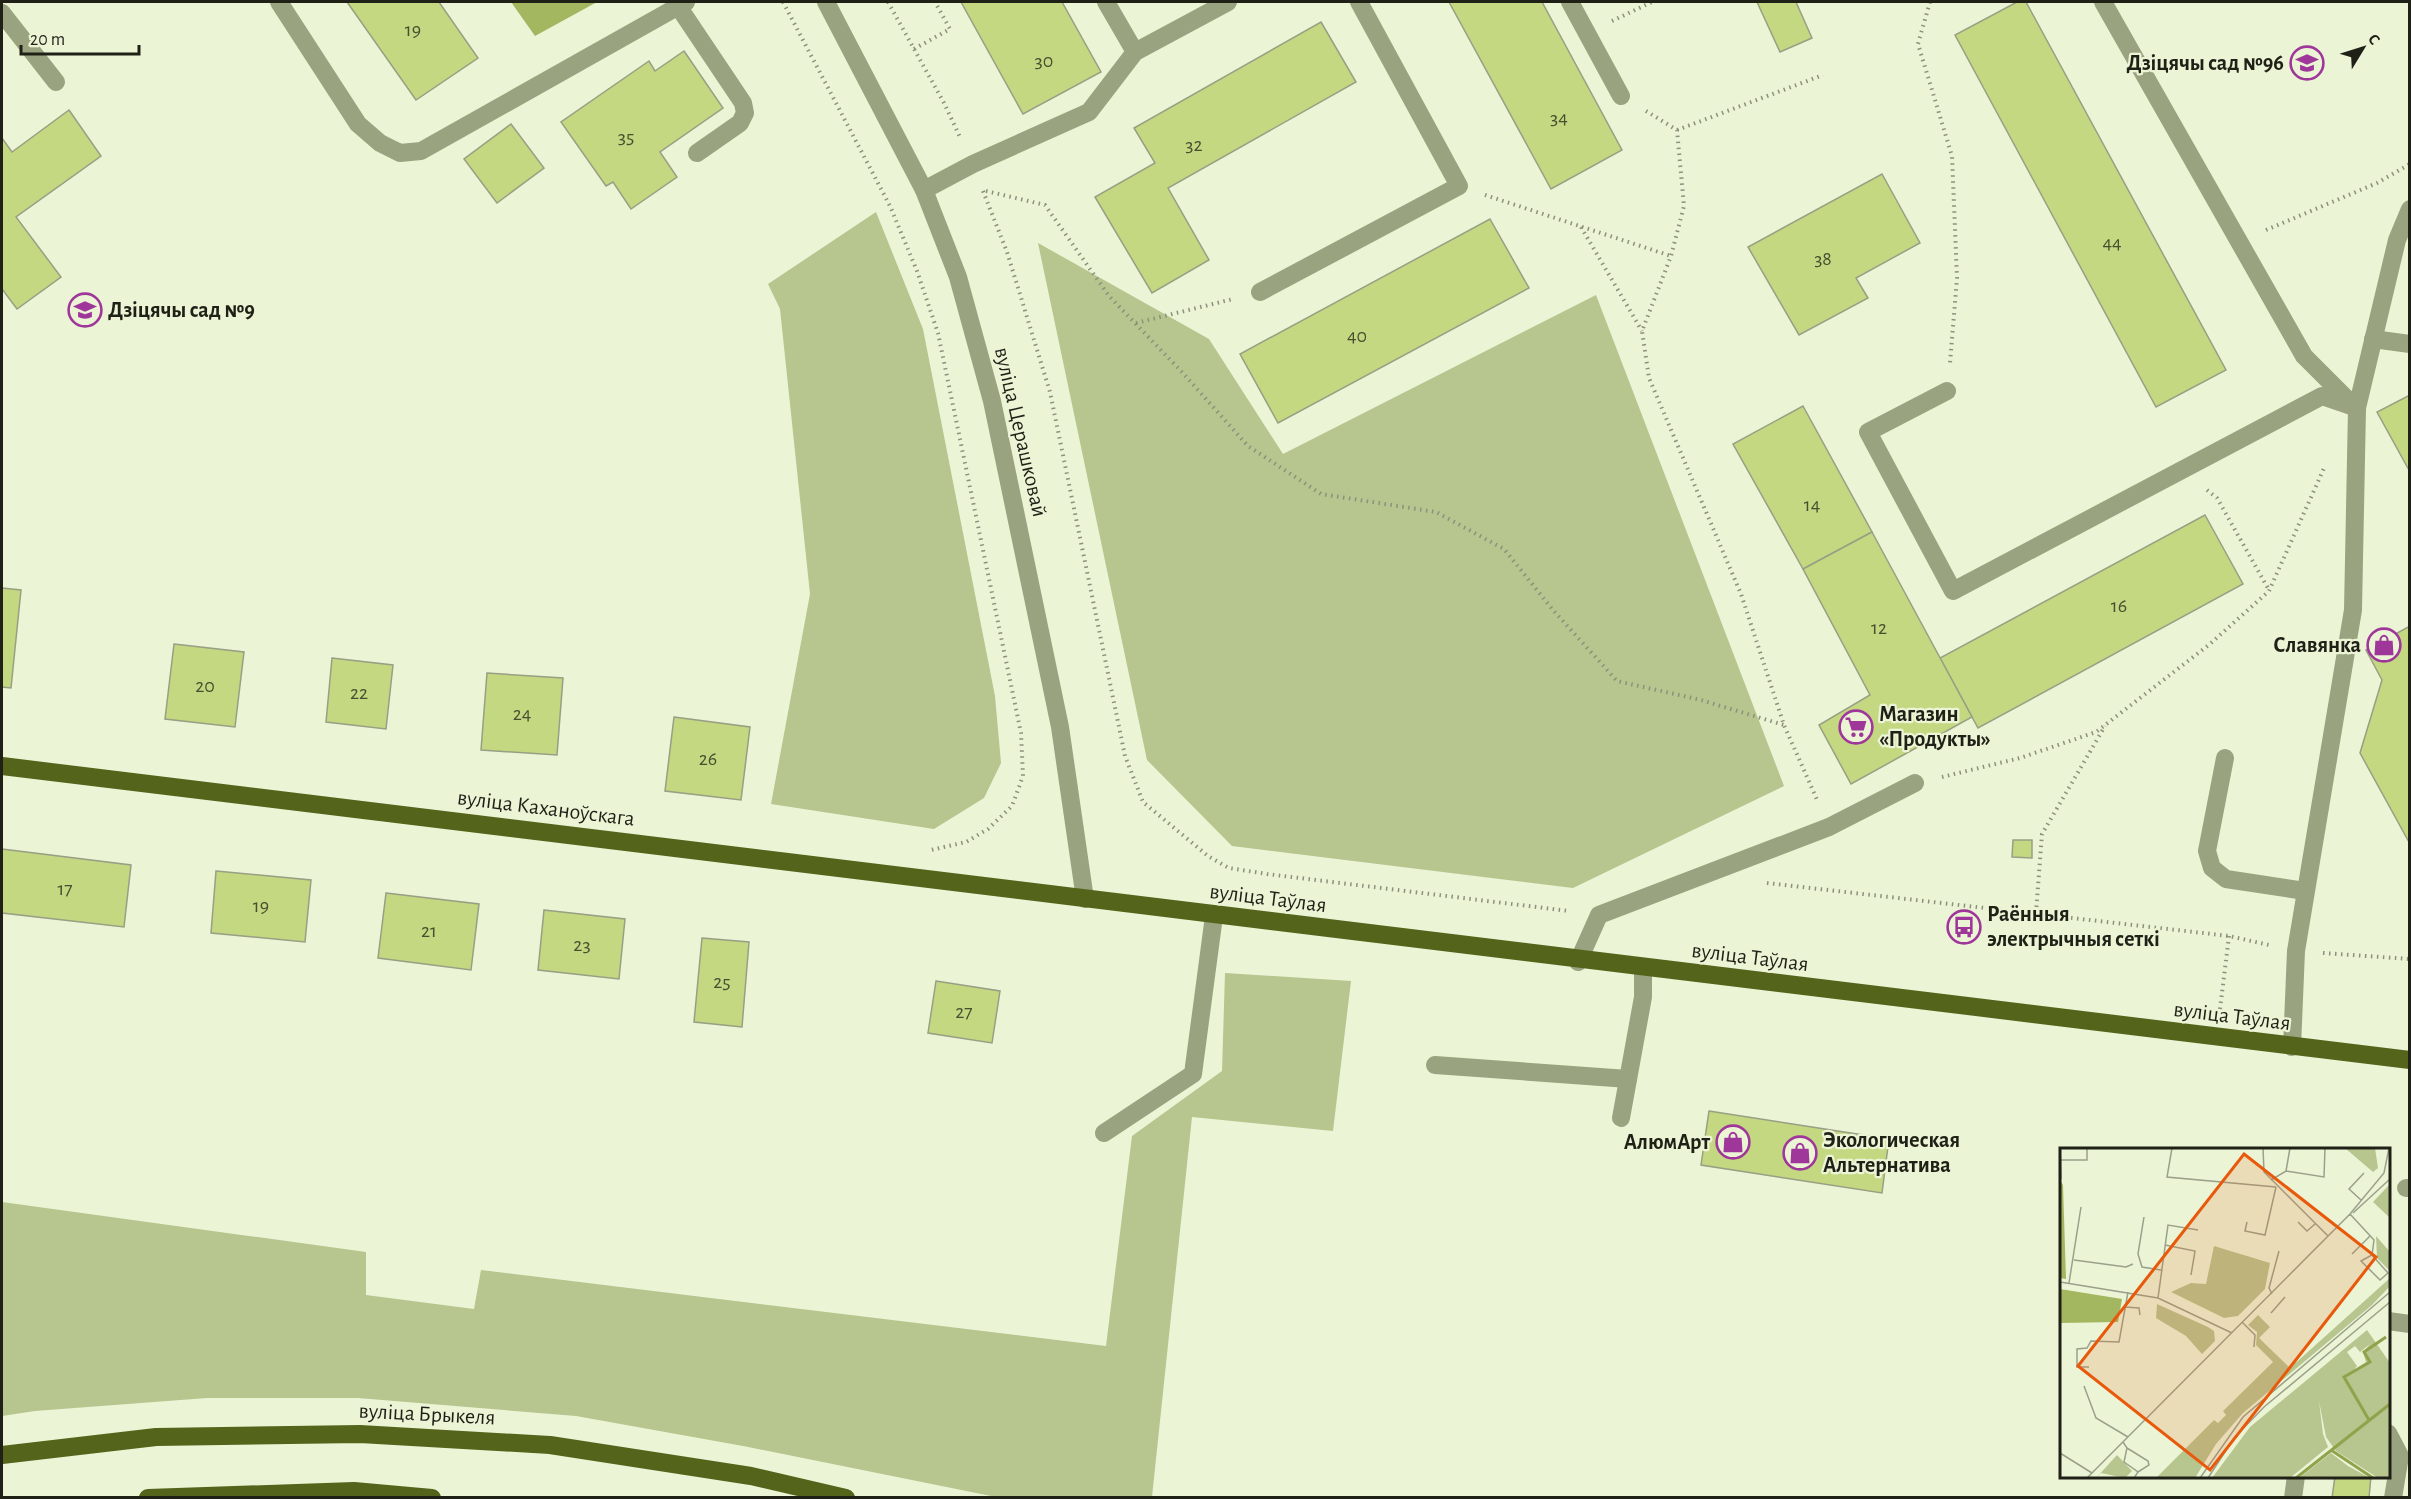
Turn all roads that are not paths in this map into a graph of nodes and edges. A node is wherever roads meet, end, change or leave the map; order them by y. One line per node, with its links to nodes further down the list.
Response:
1 (279, 2): 8 (street)
2 (826, 2): 14 (street, вуліца Церашковай)
3 (1106, 2): 10 (street)
4 (1228, 2): 10 (street)
5 (1359, 2): 16 (street)
6 (1570, 2): 12 (street)
7 (2103, 2): 20 (street)
8 (682, 4): 13 (street)
9 (2, 13): 11 (street)
10 (1135, 52): 14 (street)
11 (56, 82)
12 (1621, 96)
13 (697, 153)
14 (924, 190): 25 (street, вуліца Церашковай)
15 (2409, 209): 17 (street)
16 (1260, 292)
17 (2373, 339): 18 (street); 20 (street)
18 (2409, 344)
19 (1947, 391): 20 (street)
20 (2357, 408): 24 (street)
21 (2225, 758): 24 (street)
22 (2, 766): 25 (main road, вуліца Каханоўскага)
23 (1915, 783): 27 (street)
24 (2305, 891): 29 (street)
25 (1085, 899): 26 (main road, вуліца Таўлая)
26 (1214, 916): 27 (main road, вуліца Таўлая); 34 (street)
27 (1578, 962): 28 (main road, вуліца Таўлая)
28 (1643, 969): 29 (main road, вуліца Таўлая); 32 (street)
29 (2292, 1047): 30 (main road, вуліца Таўлая)
30 (2409, 1060)
31 (1435, 1065): 32 (street)
32 (1628, 1079): 33 (street)
33 (1621, 1118)
34 (1104, 1133)
35 (2390, 1321): 36 (street)
36 (2409, 1324)
37 (2390, 1436): 39 (street)
38 (2, 1455): 43 (main road, вуліца Брыкеля)
39 (2405, 1455): 45 (street)
40 (2296, 1478): 44 (street)
41 (148, 1497): 42 (main road)
42 (432, 1497)
43 (846, 1497)
44 (2293, 1497)
45 (2393, 1497)

